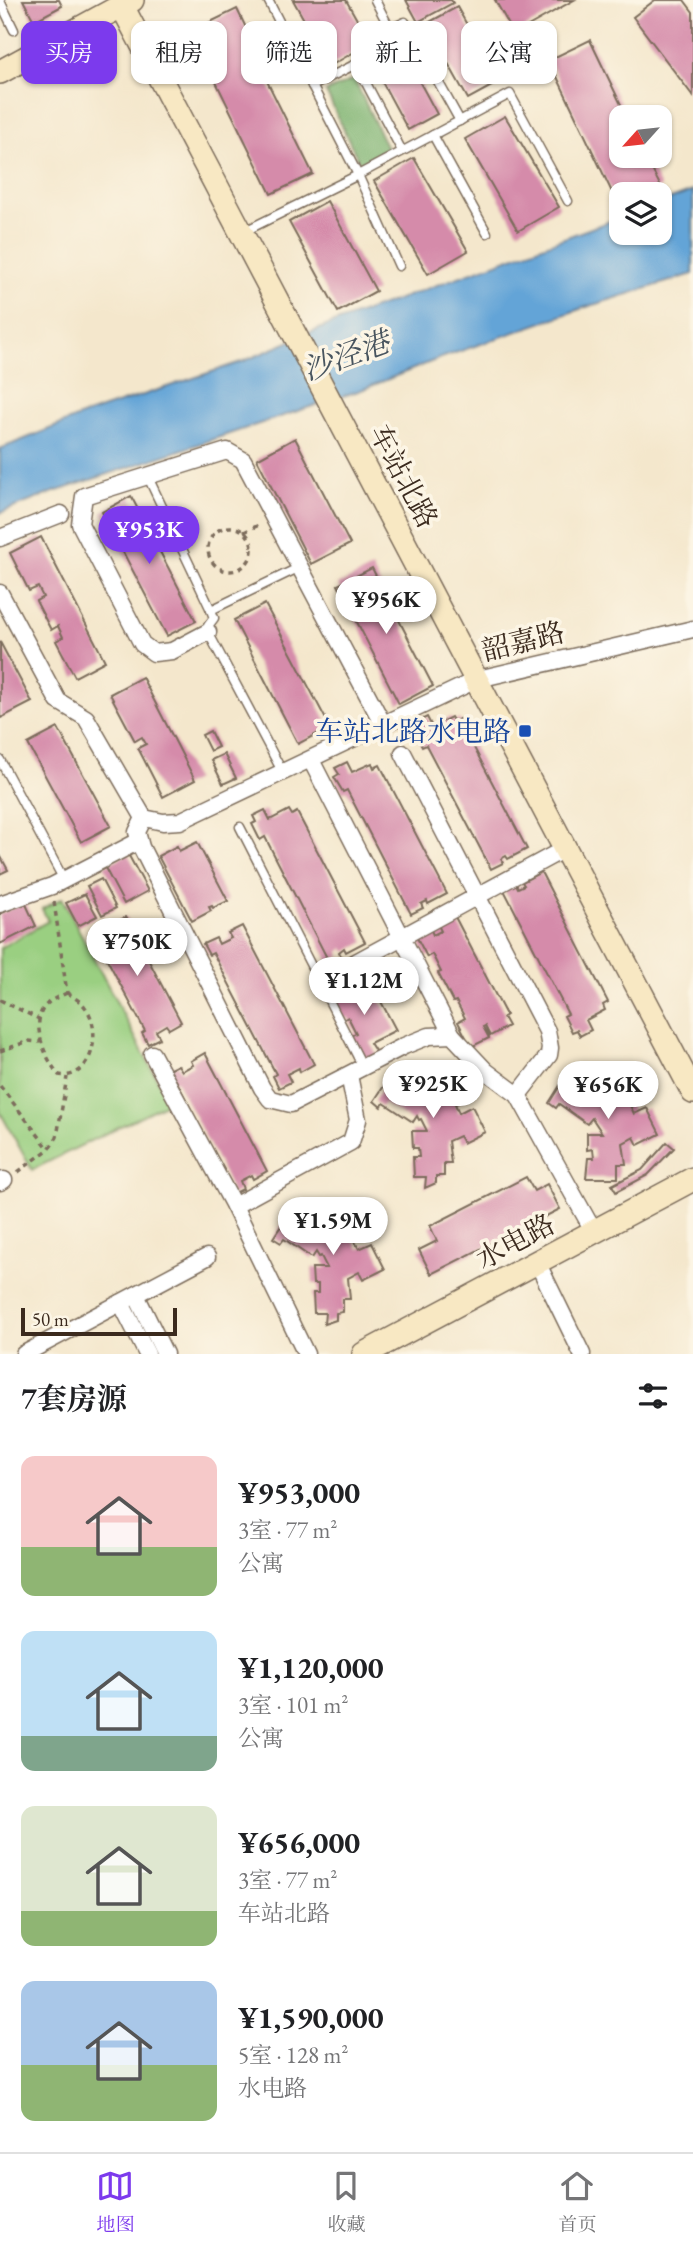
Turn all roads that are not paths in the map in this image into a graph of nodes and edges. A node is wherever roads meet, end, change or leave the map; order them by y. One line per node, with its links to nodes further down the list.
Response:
1 (268, 0): 7 (lane)
2 (375, 0): 8 (lane)
3 (0, 1): 5 (lane)
4 (124, 2): 6 (street); 13 (street, 车站北路)
5 (14, 30)
6 (0, 72)
7 (312, 86): 10 (lane); 11 (lane)
8 (460, 121): 9 (lane); 12 (lane)
9 (433, 135): 10 (lane); 14 (lane)
10 (402, 151): 11 (lane)
11 (358, 175): 13 (lane); 15 (lane)
12 (568, 201)
13 (242, 233): 24 (street, 车站北路)
14 (487, 233)
15 (399, 266)
16 (147, 475): 19 (street); 21 (lane); 23 (street)
17 (61, 514): 18 (street)
18 (0, 538)
19 (300, 567): 21 (lane); 25 (street)
20 (0, 593): 30 (street)
21 (211, 610): 23 (lane)
22 (693, 629): 24 (street, 韶嘉路)
23 (208, 632): 29 (lane)
24 (478, 679): 25 (street, 韶嘉路); 33 (street, 车站北路)
25 (384, 726): 28 (street, 韶嘉路)
26 (403, 753): 35 (street)
27 (0, 760): 34 (lane)
28 (311, 760): 29 (street, 韶嘉路); 37 (street)
29 (283, 773): 30 (street, 韶嘉路)
30 (144, 818): 32 (street)
31 (240, 827): 38 (lane)
32 (139, 841): 34 (street); 41 (street)
33 (566, 848): 35 (street); 42 (street, 车站北路)
34 (58, 883): 36 (street)
35 (477, 896): 37 (street); 43 (street)
36 (0, 904)
37 (402, 937): 38 (street); 39 (street)
38 (319, 982): 41 (lane)
39 (452, 1035): 41 (street); 43 (street)
40 (152, 1054): 45 (street)
41 (356, 1071): 45 (street)
42 (693, 1092)
43 (518, 1095): 46 (street)
44 (693, 1179): 46 (street, 水电路)
45 (234, 1206): 54 (street)
46 (594, 1232): 48 (street, 水电路)
47 (207, 1257): 49 (street)
48 (537, 1262): 55 (street, 水电路); 56 (street)
49 (136, 1295): 50 (street); 53 (street)
50 (121, 1303): 51 (street); 52 (street)
51 (24, 1354)
52 (147, 1354)
53 (165, 1354)
54 (306, 1354)
55 (364, 1354)
56 (582, 1354)

